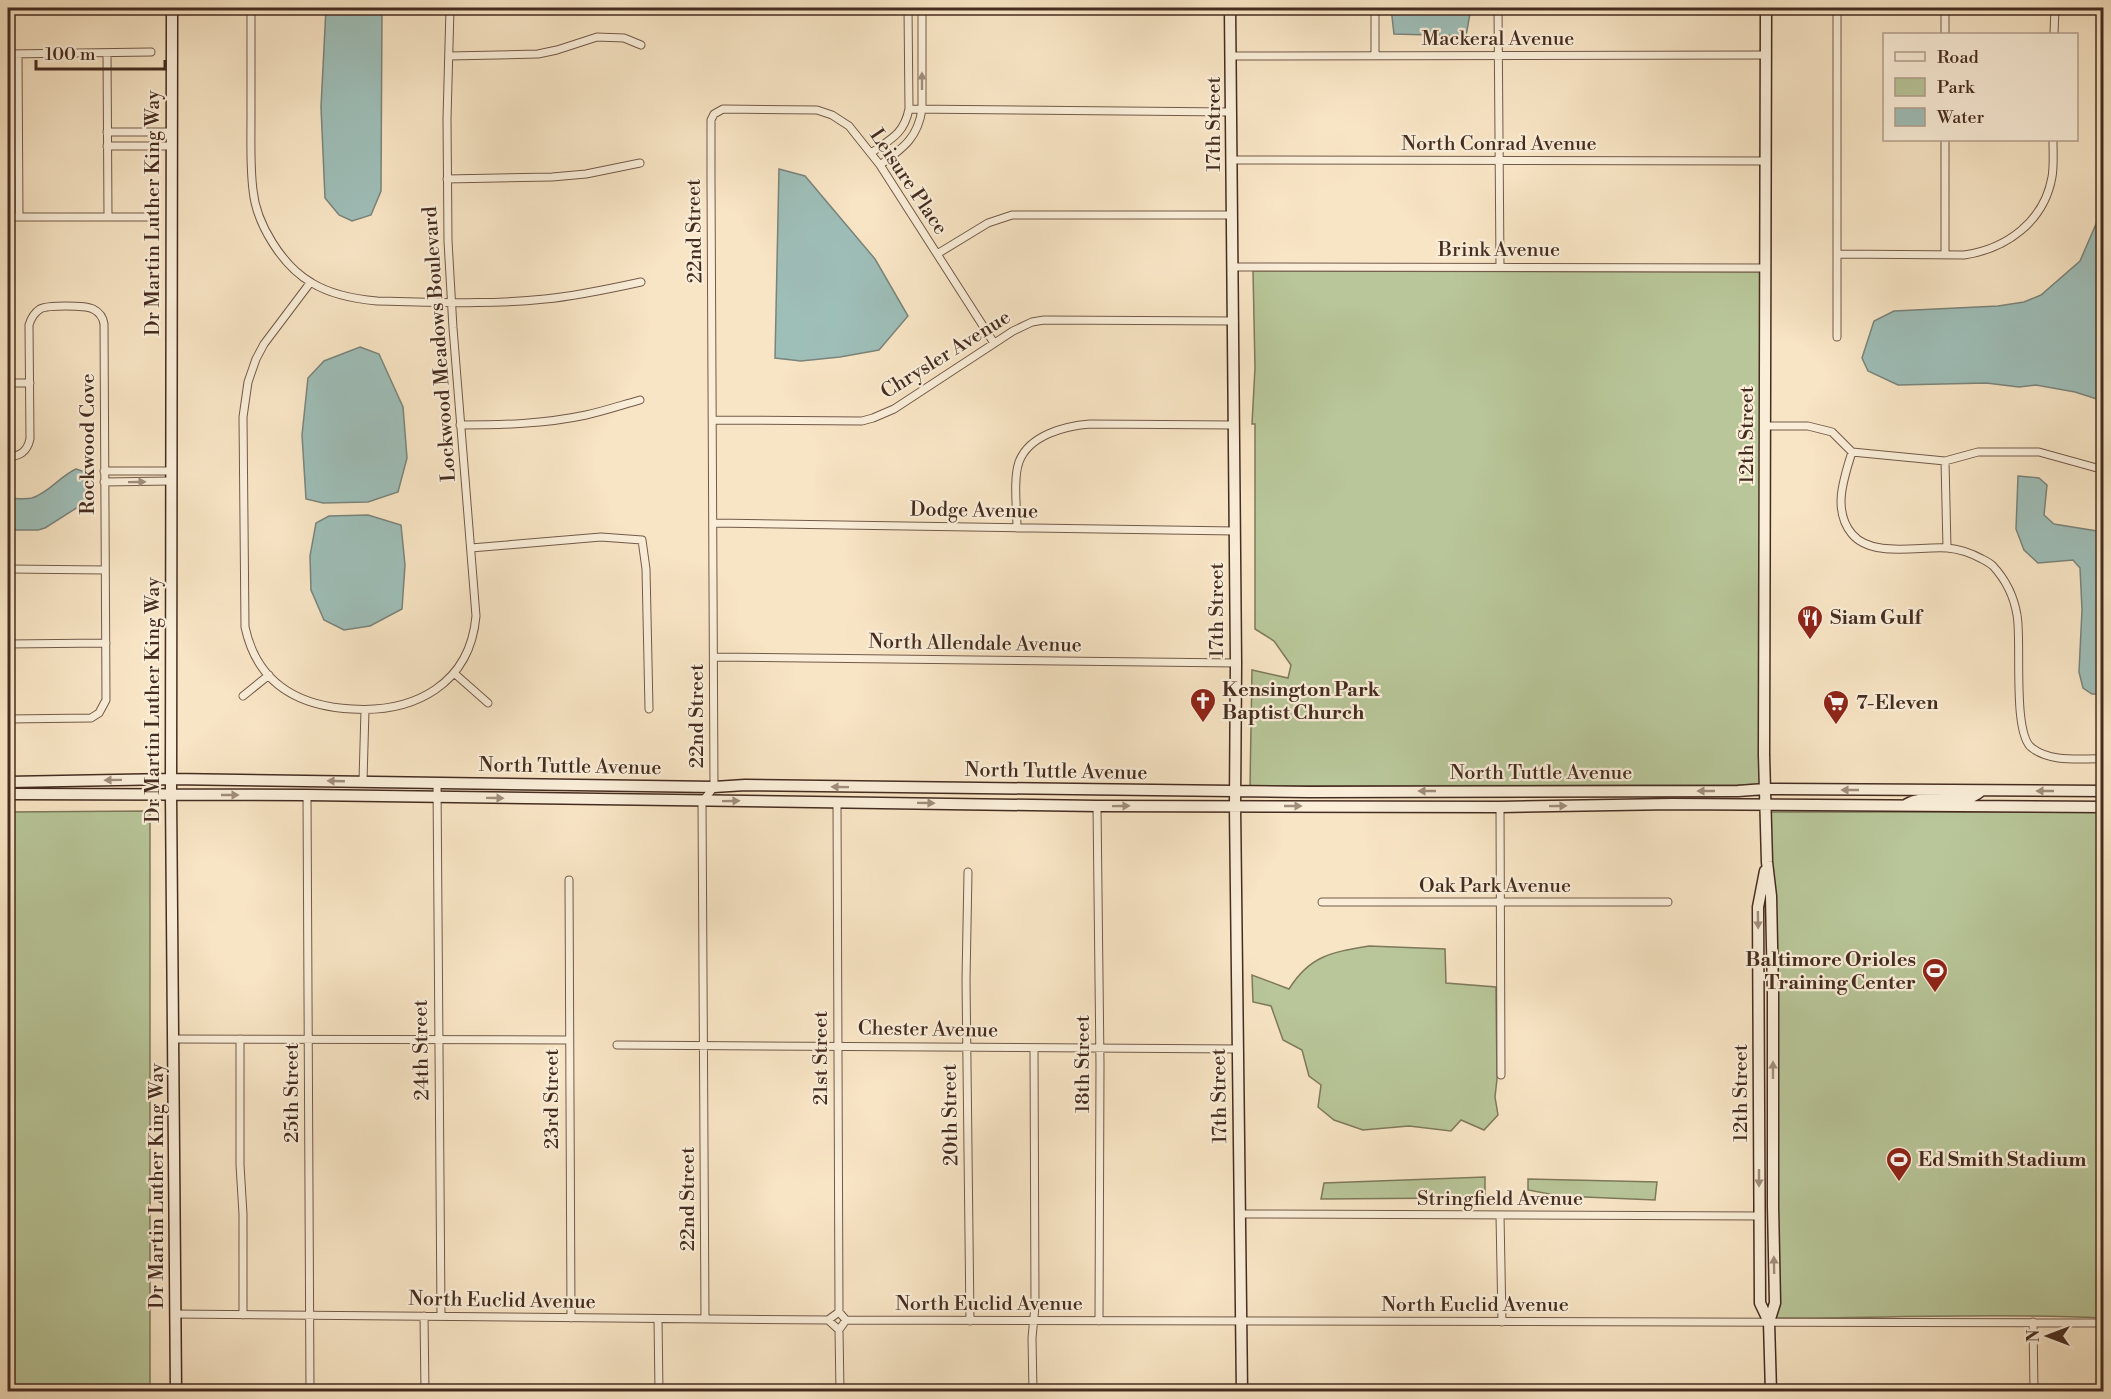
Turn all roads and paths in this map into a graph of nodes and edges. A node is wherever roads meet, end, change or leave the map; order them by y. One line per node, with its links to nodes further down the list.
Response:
1 (172, 8): 30 (main road, Dr Martin Luther King Way)
2 (251, 8): 54 (street)
3 (450, 8): 22 (street, Lockwood Meadows Boulevard)
4 (908, 8): 25 (street)
5 (922, 8): 26 (street, one-way to 5)
6 (1230, 8): 23 (main road, 17th Street)
7 (1375, 8): 20 (street)
8 (1498, 8): 24 (street)
9 (1766, 8): 21 (main road, 12th Street)
10 (1837, 8): 48 (street)
11 (1945, 8): 13 (street)
12 (2055, 8): 14 (street)
13 (1945, 33)
14 (2054, 33)
15 (641, 45): 22 (street)
16 (151, 52): 17 (street)
17 (107, 53): 19 (street); 29 (street)
18 (8, 54): 19 (street)
19 (18, 54): 45 (street)
20 (1375, 55): 23 (street, Mackeral Avenue); 24 (street, Mackeral Avenue)
21 (1766, 55): 24 (street, Mackeral Avenue); 38 (main road, 12th Street)
22 (449, 56): 41 (street, Lockwood Meadows Boulevard)
23 (1231, 56): 28 (main road, 17th Street)
24 (1498, 56): 37 (street)
25 (909, 109): 26 (street); 35 (street)
26 (922, 109): 28 (street); 40 (street)
27 (717, 112): 35 (street, Leisure Place); 62 (street, 22nd Street)
28 (1231, 112): 36 (main road, 17th Street)
29 (107, 132): 30 (street); 33 (street)
30 (172, 132): 34 (main road, Dr Martin Luther King Way)
31 (1945, 141): 49 (street)
32 (2054, 141): 49 (street)
33 (107, 146): 34 (street); 46 (street)
34 (172, 146): 71 (main road, Dr Martin Luther King Way)
35 (871, 153): 40 (street, Leisure Place)
36 (1232, 160): 37 (street, North Conrad Avenue); 42 (main road, 17th Street)
37 (1499, 161): 38 (street, North Conrad Avenue); 50 (street)
38 (1766, 161): 52 (main road, 12th Street)
39 (640, 163): 41 (street)
40 (880, 165): 47 (street, Leisure Place)
41 (447, 179): 55 (street, Lockwood Meadows Boulevard)
42 (1232, 215): 47 (street); 51 (main road, 17th Street)
43 (150, 217): 46 (street)
44 (8, 218): 45 (street)
45 (19, 218): 46 (street)
46 (108, 218)
47 (937, 254): 58 (street, Leisure Place)
48 (1837, 254): 49 (street); 57 (street)
49 (1945, 255)
50 (1500, 266): 51 (street, Brink Avenue); 52 (street, Brink Avenue)
51 (1233, 267): 56 (main road, 17th Street)
52 (1765, 268): 65 (main road, 12th Street)
53 (641, 282): 55 (street)
54 (310, 283): 55 (street); 85 (street, Lockwood Meadows Boulevard)
55 (451, 302): 64 (street, Lockwood Meadows Boulevard)
56 (1234, 321): 58 (street, Chrysler Avenue); 63 (main road, 17th Street)
57 (1837, 338)
58 (994, 343): 62 (street, Chrysler Avenue)
59 (8, 383): 60 (street)
60 (30, 383): 67 (street); 70 (street, Rockwood Cove)
61 (640, 400): 64 (street)
62 (713, 420): 73 (street, 22nd Street)
63 (1234, 424): 74 (street); 75 (main road, 17th Street)
64 (460, 425): 76 (street, Lockwood Meadows Boulevard)
65 (1764, 426): 66 (street); 97 (main road, 12th Street)
66 (1852, 452): 68 (street); 77 (street)
67 (8, 457)
68 (1945, 461): 69 (street); 77 (street)
69 (2103, 470)
70 (104, 471): 71 (street); 72 (street, Rockwood Cove)
71 (171, 476): 72 (street, one-way to 71); 92 (main road, Dr Martin Luther King Way)
72 (104, 482): 79 (street, Rockwood Cove)
73 (713, 523): 74 (street, Dodge Avenue); 82 (street, 22nd Street)
74 (1017, 528): 75 (street, Dodge Avenue)
75 (1235, 531): 83 (main road, 17th Street)
76 (471, 548): 84 (street, Lockwood Meadows Boulevard); 88 (street)
77 (1947, 548): 91 (street)
78 (8, 569): 79 (street)
79 (105, 570): 80 (street, Rockwood Cove)
80 (106, 643): 81 (street); 90 (street, Rockwood Cove)
81 (8, 644)
82 (714, 657): 83 (street, North Allendale Avenue); 96 (street, 22nd Street)
83 (1236, 663): 99 (main road, 17th Street)
84 (453, 673): 87 (street); 89 (street, Lockwood Meadows Boulevard)
85 (269, 675): 86 (street); 89 (street, Lockwood Meadows Boulevard)
86 (243, 696)
87 (488, 703)
88 (649, 709)
89 (365, 710): 93 (street)
90 (8, 719)
91 (2103, 759)
92 (171, 779): 93 (main road, North Tuttle Avenue, one-way to 92); 94 (main road, North Tuttle Avenue, one-way to 94); 102 (main road, Dr Martin Luther King Way)
93 (363, 781): 95 (main road, North Tuttle Avenue)
94 (8, 782)
95 (437, 783): 96 (main road, North Tuttle Avenue); 104 (street, 24th Street)
96 (714, 787): 99 (main road, North Tuttle Avenue, one-way to 96); 105 (street, 22nd Street)
97 (1765, 789): 98 (main road, North Tuttle Avenue, one-way to 97); 99 (main road, North Tuttle Avenue, one-way to 99); 107 (main road, 12th Street)
98 (1981, 790): 100 (main road, North Tuttle Avenue, one-way to 98); 110 (main road)
99 (1235, 791): 109 (main road, 17th Street)
100 (2103, 791)
101 (8, 794): 102 (main road, North Tuttle Avenue)
102 (171, 795): 103 (main road, North Tuttle Avenue, one-way to 103); 119 (main road, Dr Martin Luther King Way)
103 (307, 795): 104 (main road, North Tuttle Avenue); 121 (street, 25th Street)
104 (436, 797): 105 (main road, North Tuttle Avenue, one-way to 105); 122 (street, 24th Street)
105 (702, 802): 106 (main road, North Tuttle Avenue, one-way to 106); 125 (street, 22nd Street)
106 (837, 803): 108 (main road, North Tuttle Avenue, one-way to 108); 126 (street, 21st Street)
107 (1765, 805): 110 (main road, North Tuttle Avenue); 111 (main road, North Tuttle Avenue, one-way to 107); 113 (main road, 12th Street)
108 (1097, 806): 109 (main road, North Tuttle Avenue, one-way to 109); 129 (street, 18th Street)
109 (1235, 806): 111 (main road, North Tuttle Avenue, one-way to 111); 130 (main road, 17th Street)
110 (1905, 806): 112 (main road, North Tuttle Avenue)
111 (1500, 807): 117 (street)
112 (2103, 807)
113 (1767, 862): 134 (main road, 12th Street, one-way to 134); 151 (main road, 12th Street, one-way to 113)
114 (968, 872): 127 (street, 20th Street)
115 (569, 880): 123 (street, 23rd Street)
116 (1322, 902): 117 (street, Oak Park Avenue)
117 (1500, 902): 118 (street, Oak Park Avenue); 131 (street)
118 (1668, 902)
119 (174, 1039): 120 (street); 136 (main road, Dr Martin Luther King Way)
120 (240, 1039): 121 (street); 137 (street)
121 (308, 1040): 122 (street); 138 (street, 25th Street)
122 (439, 1040): 123 (street); 140 (street, 24th Street)
123 (568, 1040): 141 (street, 23rd Street)
124 (618, 1044): 125 (street, Chester Avenue)
125 (704, 1045): 126 (street, Chester Avenue); 143 (street, 22nd Street)
126 (838, 1046): 127 (street, Chester Avenue); 135 (street, 21st Street)
127 (967, 1047): 128 (street, Chester Avenue); 146 (street, 20th Street)
128 (1034, 1048): 129 (street, Chester Avenue); 147 (street)
129 (1099, 1048): 130 (street, Chester Avenue); 148 (street, 18th Street)
130 (1238, 1049): 132 (main road, 17th Street)
131 (1501, 1075)
132 (1240, 1214): 133 (street, Stringfield Avenue); 149 (main road, 17th Street)
133 (1500, 1215): 134 (street, Stringfield Avenue); 150 (street)
134 (1759, 1216): 151 (main road, 12th Street)
135 (839, 1312): 144 (street); 145 (street)
136 (175, 1314): 137 (street, North Euclid Avenue); 155 (main road, Dr Martin Luther King Way)
137 (243, 1315): 138 (street, North Euclid Avenue)
138 (309, 1315): 139 (street, North Euclid Avenue); 156 (street, 25th Street)
139 (424, 1316): 140 (street, North Euclid Avenue); 157 (street)
140 (441, 1316): 141 (street, North Euclid Avenue)
141 (570, 1317): 142 (street, North Euclid Avenue)
142 (658, 1319): 143 (street, North Euclid Avenue); 158 (street)
143 (705, 1319): 144 (street, North Euclid Avenue)
144 (828, 1320): 154 (street)
145 (846, 1320): 146 (street, North Euclid Avenue); 154 (street)
146 (970, 1321): 147 (street, North Euclid Avenue)
147 (1034, 1321): 148 (street, North Euclid Avenue); 160 (street)
148 (1099, 1321): 149 (street, North Euclid Avenue)
149 (1241, 1322): 150 (street, North Euclid Avenue); 161 (main road, 17th Street)
150 (1502, 1322): 151 (street, North Euclid Avenue)
151 (1769, 1322): 152 (street, North Euclid Avenue); 162 (main road, 12th Street)
152 (2033, 1322): 153 (street, North Euclid Avenue); 163 (street)
153 (2103, 1323)
154 (839, 1330): 159 (street)
155 (176, 1392)
156 (310, 1392)
157 (425, 1392)
158 (658, 1392)
159 (840, 1392)
160 (1033, 1392)
161 (1242, 1392)
162 (1771, 1392)
163 (2034, 1392)

